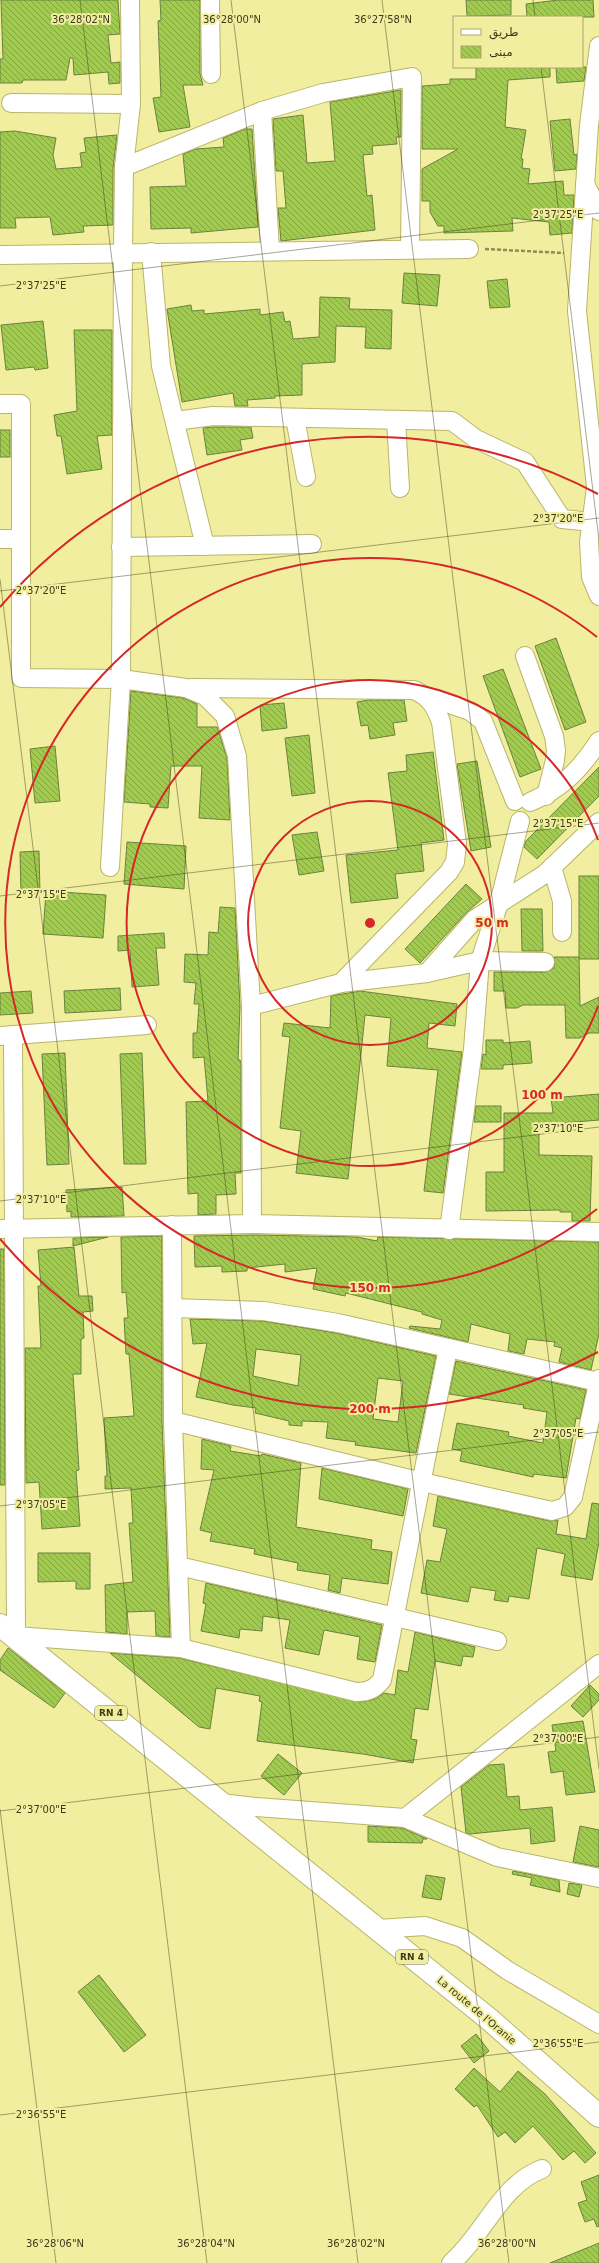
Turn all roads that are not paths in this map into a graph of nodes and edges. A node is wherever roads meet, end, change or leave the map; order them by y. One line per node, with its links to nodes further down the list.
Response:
1 (130, 0): 6 (street)
2 (210, 0): 4 (street)
3 (599, 46): 9 (street)
4 (211, 74)
5 (11, 103): 6 (street)
6 (131, 104): 8 (street)
7 (262, 111): 8 (street); 11 (street); 13 (street)
8 (124, 167): 14 (street)
9 (585, 184): 10 (street); 22 (street)
10 (599, 211)
11 (410, 248): 12 (street); 13 (street)
12 (469, 249)
13 (270, 250): 15 (street)
14 (123, 252): 15 (street); 16 (street); 29 (street)
15 (151, 252): 20 (street)
16 (0, 255)
17 (0, 404): 26 (street)
18 (295, 418): 19 (street); 20 (street); 21 (street)
19 (396, 420): 23 (street); 24 (street)
20 (175, 421): 28 (street)
21 (306, 477)
22 (598, 487): 24 (street)
23 (400, 488)
24 (594, 522): 30 (street)
25 (0, 539): 26 (street)
26 (21, 539): 32 (street)
27 (312, 544): 28 (street)
28 (205, 546): 29 (street)
29 (121, 547): 32 (street)
30 (599, 596)
31 (525, 656): 36 (street)
32 (121, 679): 33 (street); 38 (street)
33 (186, 688): 34 (street); 46 (street)
34 (426, 696): 36 (street); 45 (street)
35 (599, 741): 36 (street)
36 (530, 800): 40 (street)
37 (599, 822): 39 (street)
38 (110, 867)
39 (552, 867): 40 (street); 41 (street)
40 (500, 903): 42 (street); 44 (street)
41 (562, 932)
42 (480, 962): 43 (street); 44 (street); 52 (street)
43 (545, 962)
44 (427, 973): 45 (street)
45 (341, 983): 46 (street)
46 (251, 1006): 49 (street)
47 (147, 1025): 48 (street)
48 (6, 1036): 51 (street)
49 (252, 1224): 50 (street); 52 (street)
50 (172, 1225): 51 (street); 54 (street)
51 (7, 1229): 62 (street)
52 (449, 1230): 53 (street)
53 (599, 1232)
54 (173, 1308): 55 (street); 57 (street)
55 (448, 1348): 56 (street); 59 (street)
56 (599, 1380): 58 (street)
57 (173, 1422): 59 (street); 60 (street)
58 (592, 1440): 59 (street)
59 (422, 1482): 61 (street)
60 (179, 1566): 61 (street); 64 (street)
61 (395, 1616): 63 (street); 64 (street)
62 (8, 1631): 64 (street); 66 (main road, RN 4)
63 (497, 1641)
64 (181, 1648)
65 (599, 1664): 67 (street)
66 (221, 1803): 67 (street); 69 (main road, La route de l'Oranie / RN 4)
67 (405, 1818): 68 (street)
68 (599, 1878)
69 (377, 1929): 70 (street); 71 (main road, La route de l'Oranie / RN 4)
70 (599, 2024)
71 (599, 2116)
72 (542, 2169): 73 (street)
73 (452, 2263)

